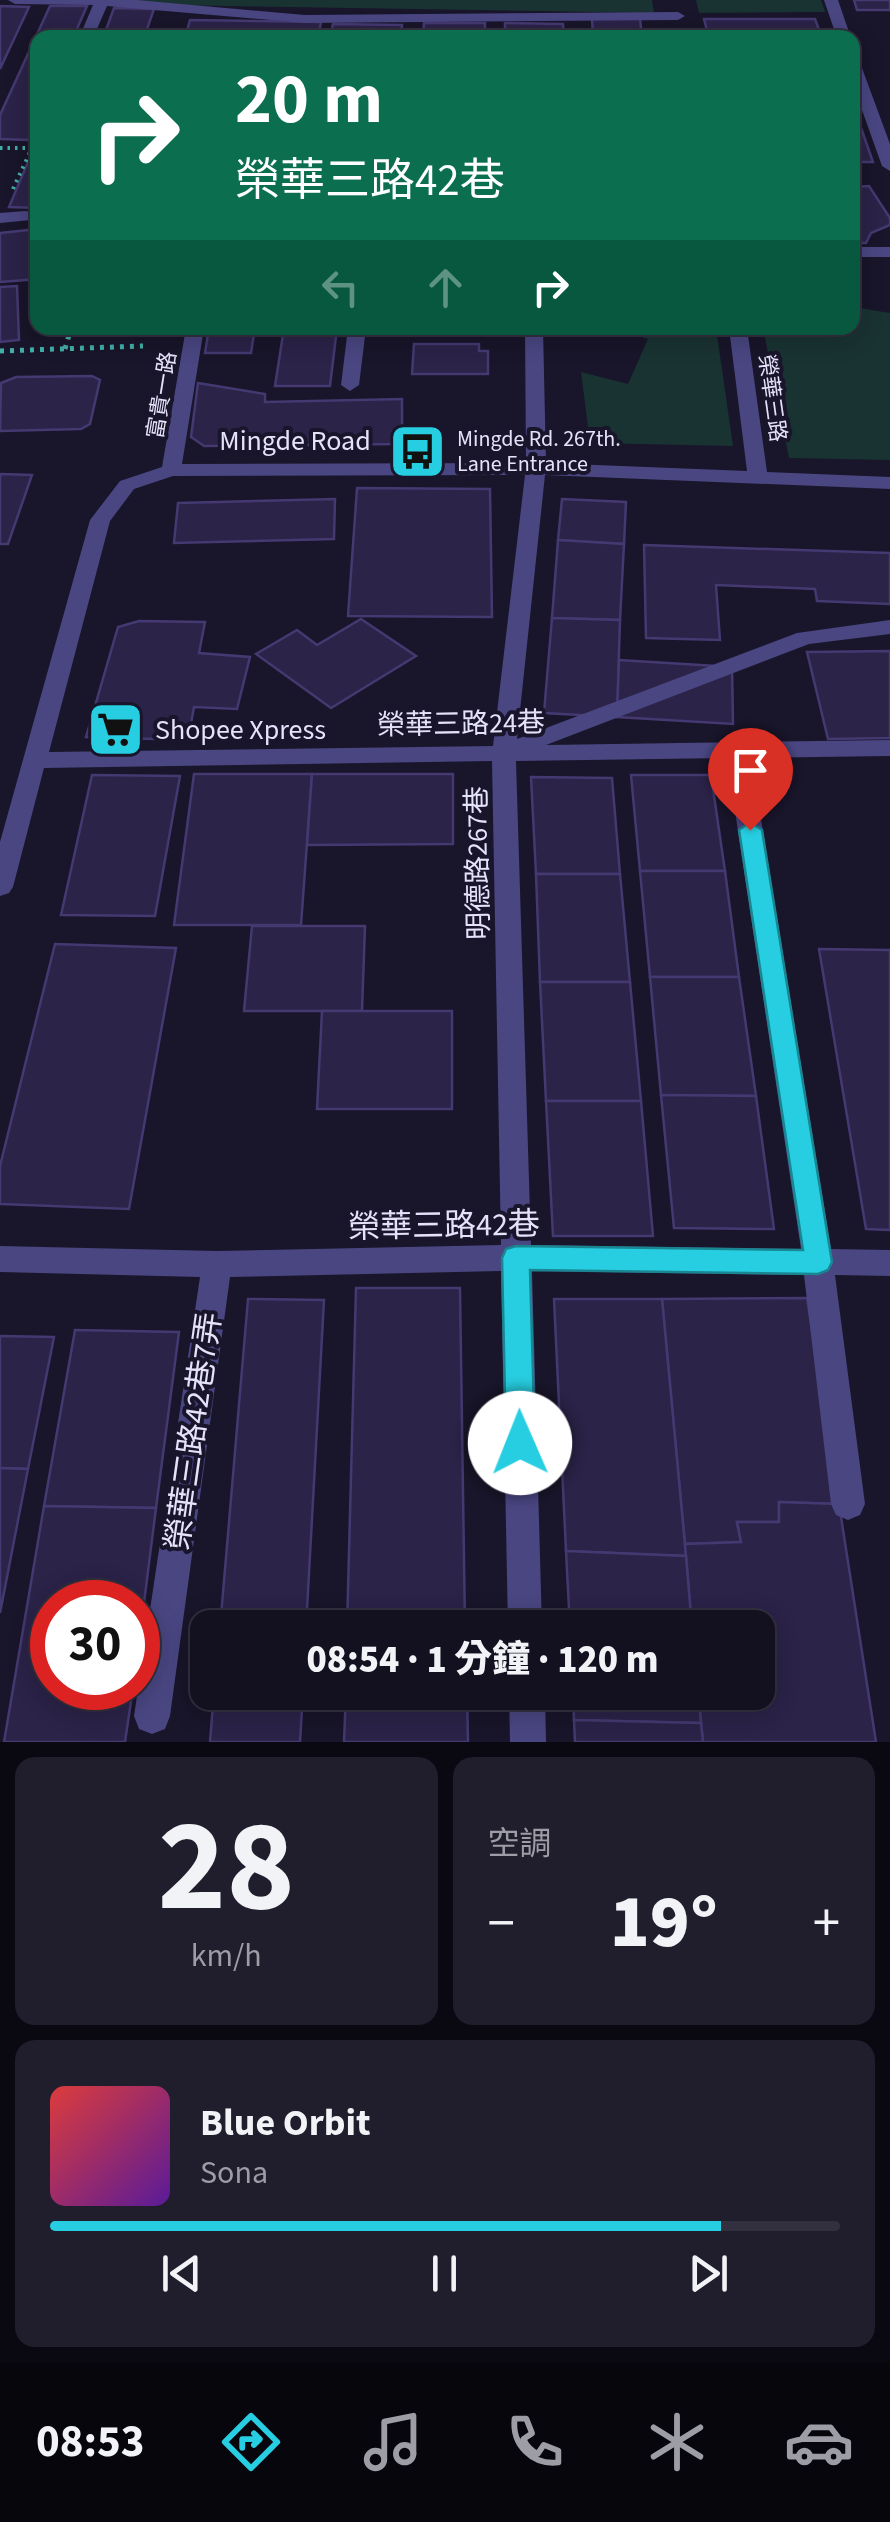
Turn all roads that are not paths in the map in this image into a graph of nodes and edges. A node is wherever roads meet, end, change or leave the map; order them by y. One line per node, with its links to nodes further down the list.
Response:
1 (14, 0): 4 (street)
2 (676, 0): 5 (street)
3 (831, 0): 8 (street)
4 (102, 1): 5 (street); 6 (street)
5 (678, 16): 7 (street)
6 (89, 30)
7 (681, 30)
8 (841, 30)
9 (860, 79): 10 (street)
10 (883, 130): 11 (street)
11 (890, 166)
12 (26, 216): 13 (street)
13 (0, 218)
14 (860, 252): 15 (street)
15 (890, 252)
16 (194, 335): 21 (street, 富貴一路)
17 (356, 335): 20 (street)
18 (534, 335): 22 (street, 明德路267巷)
19 (739, 335): 23 (street, 榮華三路)
20 (350, 385)
21 (171, 470): 22 (street, Mingde Road); 29 (street, Mingde Road)
22 (536, 470): 23 (street, Mingde Road); 28 (street, 明德路267巷)
23 (758, 476): 24 (street, Mingde Road)
24 (890, 483)
25 (890, 627): 28 (street)
26 (890, 748): 27 (street, 榮華三路24巷)
27 (738, 751): 28 (street, 榮華三路24巷); 34 (street)
28 (504, 752): 29 (street, 榮華三路24巷); 32 (street, 明德路267巷)
29 (33, 760): 30 (street, Mingde Road)
30 (6, 834): 31 (street, Mingde Road)
31 (0, 887)
32 (516, 1258): 34 (street, 榮華三路42巷); 36 (street, 榮華三路42巷); 38 (street, 明德路267巷)
33 (0, 1259): 36 (street, 榮華三路42巷)
34 (818, 1262): 35 (street, 榮華三路42巷); 37 (street)
35 (890, 1263)
36 (218, 1264): 40 (street, 榮華三路42巷7弄)
37 (848, 1504)
38 (525, 1610)
39 (527, 1710): 41 (street)
40 (152, 1716)
41 (528, 1742)

